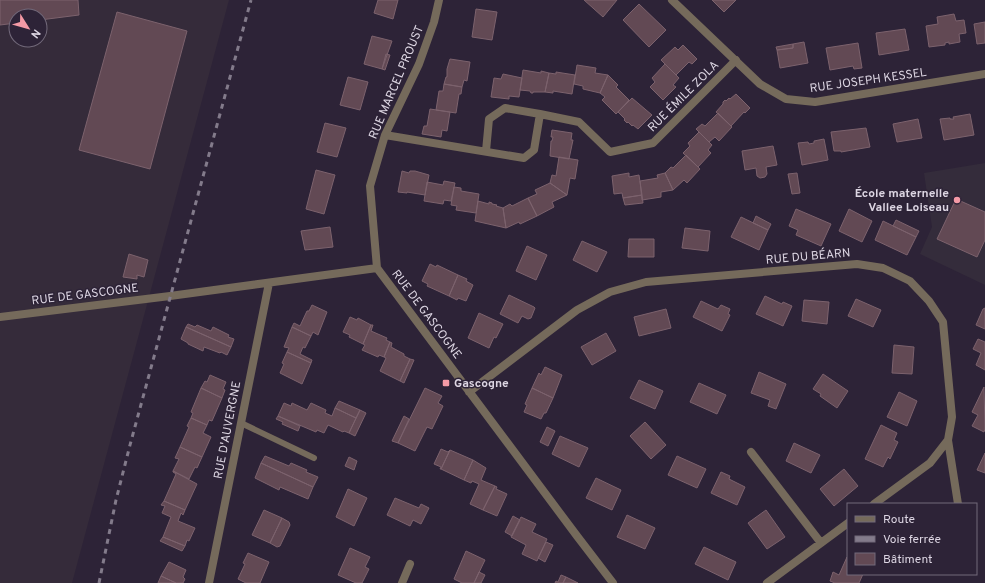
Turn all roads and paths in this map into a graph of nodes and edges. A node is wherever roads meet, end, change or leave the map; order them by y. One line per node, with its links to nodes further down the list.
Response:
1 (439, 0): 6 (street, RUE MARCEL PROUST)
2 (672, 0): 3 (street, RUE JOSEPH KESSEL)
3 (736, 60): 4 (street, RUE JOSEPH KESSEL); 5 (street, RUE ÉMILE ZOLA)
4 (985, 74)
5 (540, 114): 7 (street, RUE ÉMILE ZOLA); 7 (street)
6 (385, 135): 7 (street); 8 (street, RUE MARCEL PROUST)
7 (486, 151)
8 (377, 268): 9 (street, RUE DE GASCOGNE); 11 (street, RUE DE GASCOGNE)
9 (269, 282): 10 (street, RUE DE GASCOGNE); 12 (street, RUE D'AUVERGNE)
10 (0, 317)
11 (469, 392): 13 (street, RUE DU BÉARN); 23 (street, RUE DE GASCOGNE)
12 (241, 423): 15 (lane); 21 (street, RUE D'AUVERGNE)
13 (948, 440): 16 (street, RUE DU BÉARN); 17 (street)
14 (751, 452): 19 (street)
15 (314, 458)
16 (875, 503)
17 (958, 503)
18 (847, 524): 19 (street)
19 (821, 543): 24 (street)
20 (410, 564): 22 (street)
21 (209, 583)
22 (402, 583)
23 (613, 583)
24 (767, 583)

